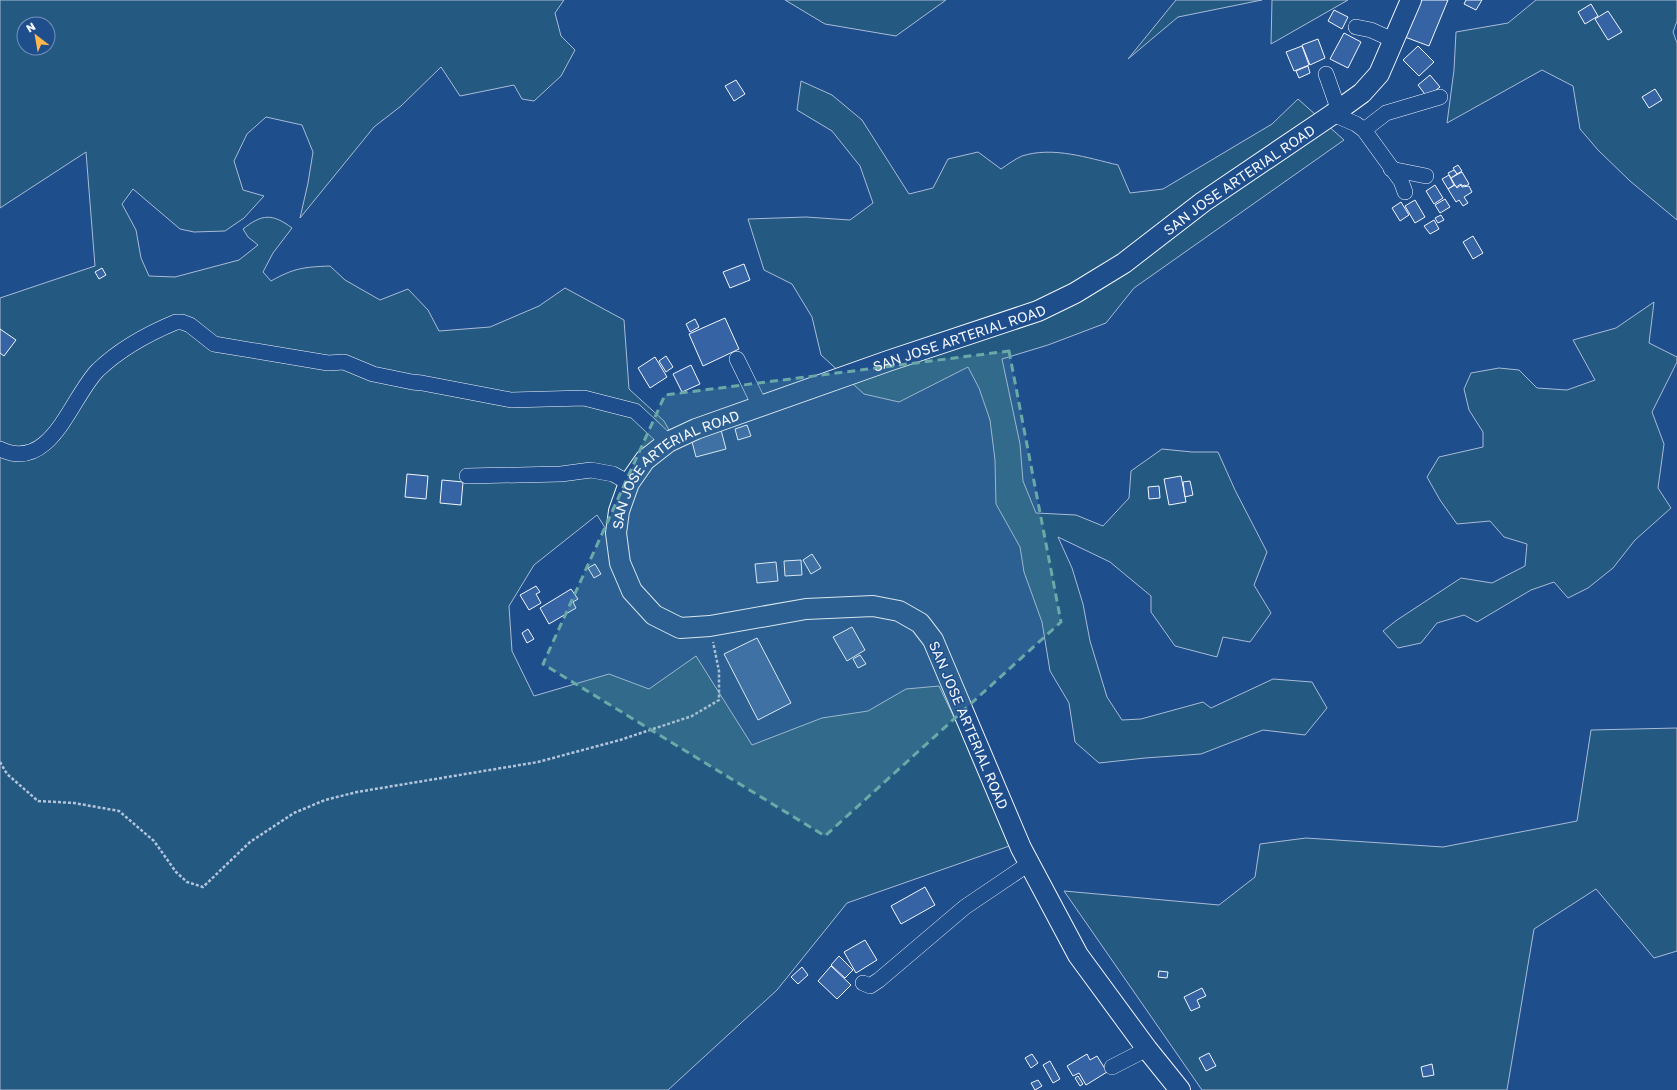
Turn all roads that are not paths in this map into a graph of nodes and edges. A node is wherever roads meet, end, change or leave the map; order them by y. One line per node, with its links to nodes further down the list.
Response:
1 (1411, 0): 3 (main road, SAN JOSE ARTERIAL ROAD)
2 (1356, 27): 3 (street)
3 (1393, 40): 6 (main road, SAN JOSE ARTERIAL ROAD)
4 (1326, 74): 6 (street)
5 (1440, 97): 7 (street)
6 (1336, 113): 7 (street); 12 (main road, SAN JOSE ARTERIAL ROAD)
7 (1364, 130): 8 (street)
8 (1391, 168): 9 (street); 10 (street)
9 (1426, 176)
10 (1405, 192)
11 (737, 359): 12 (street)
12 (760, 406): 13 (main road, SAN JOSE ARTERIAL ROAD)
13 (668, 442): 14 (street); 16 (main road, SAN JOSE ARTERIAL ROAD)
14 (0, 449)
15 (467, 476): 16 (street)
16 (629, 484): 17 (main road, SAN JOSE ARTERIAL ROAD)
17 (1030, 863): 18 (street); 19 (main road, SAN JOSE ARTERIAL ROAD)
18 (863, 983)
19 (1147, 1049): 20 (street); 21 (main road, SAN JOSE ARTERIAL ROAD)
20 (1112, 1067)
21 (1180, 1090)

